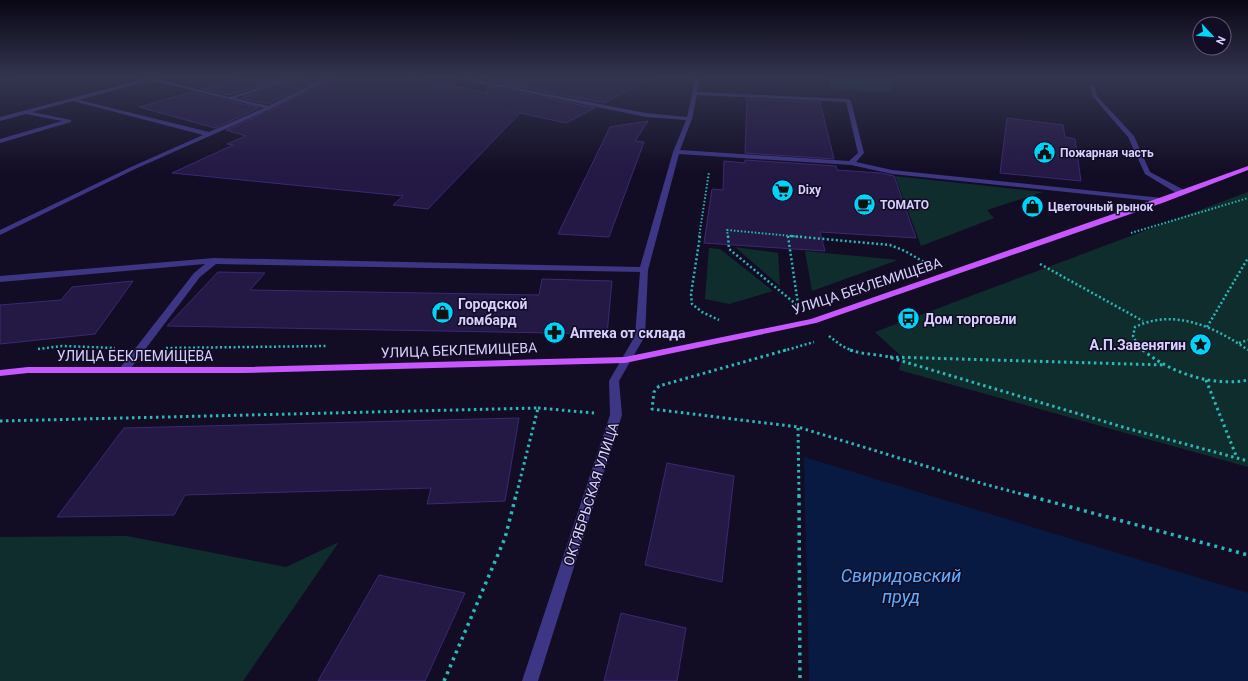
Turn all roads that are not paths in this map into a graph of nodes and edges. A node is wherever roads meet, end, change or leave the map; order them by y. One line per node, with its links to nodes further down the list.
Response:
1 (39, 109): 8 (street)
2 (108, 109): 11 (street)
3 (267, 109): 11 (street)
4 (614, 109): 10 (street)
5 (691, 109): 10 (street, ОКТЯБРЬСКАЯ УЛИЦА)
6 (850, 109): 14 (street)
7 (1107, 109): 16 (street)
8 (26, 112): 9 (street); 12 (street)
9 (0, 119)
10 (689, 119): 13 (street, ОКТЯБРЬСКАЯ УЛИЦА)
11 (208, 134): 18 (street)
12 (0, 141)
13 (676, 152): 14 (street); 20 (street, ОКТЯБРЬСКАЯ УЛИЦА)
14 (851, 163): 17 (street)
15 (1248, 168): 16 (main road, УЛИЦА БЕКЛЕМИЩЕВА)
16 (1181, 192): 17 (main road, УЛИЦА БЕКЛЕМИЩЕВА)
17 (1162, 200): 22 (main road, УЛИЦА БЕКЛЕМИЩЕВА)
18 (0, 233)
19 (214, 261): 20 (street); 21 (street); 23 (street)
20 (644, 270): 22 (street, ОКТЯБРЬСКАЯ УЛИЦА)
21 (0, 279)
22 (625, 360): 23 (main road, УЛИЦА БЕКЛЕМИЩЕВА); 25 (street, ОКТЯБРЬСКАЯ УЛИЦА)
23 (124, 370): 24 (main road, УЛИЦА БЕКЛЕМИЩЕВА)
24 (0, 373)
25 (530, 681)

